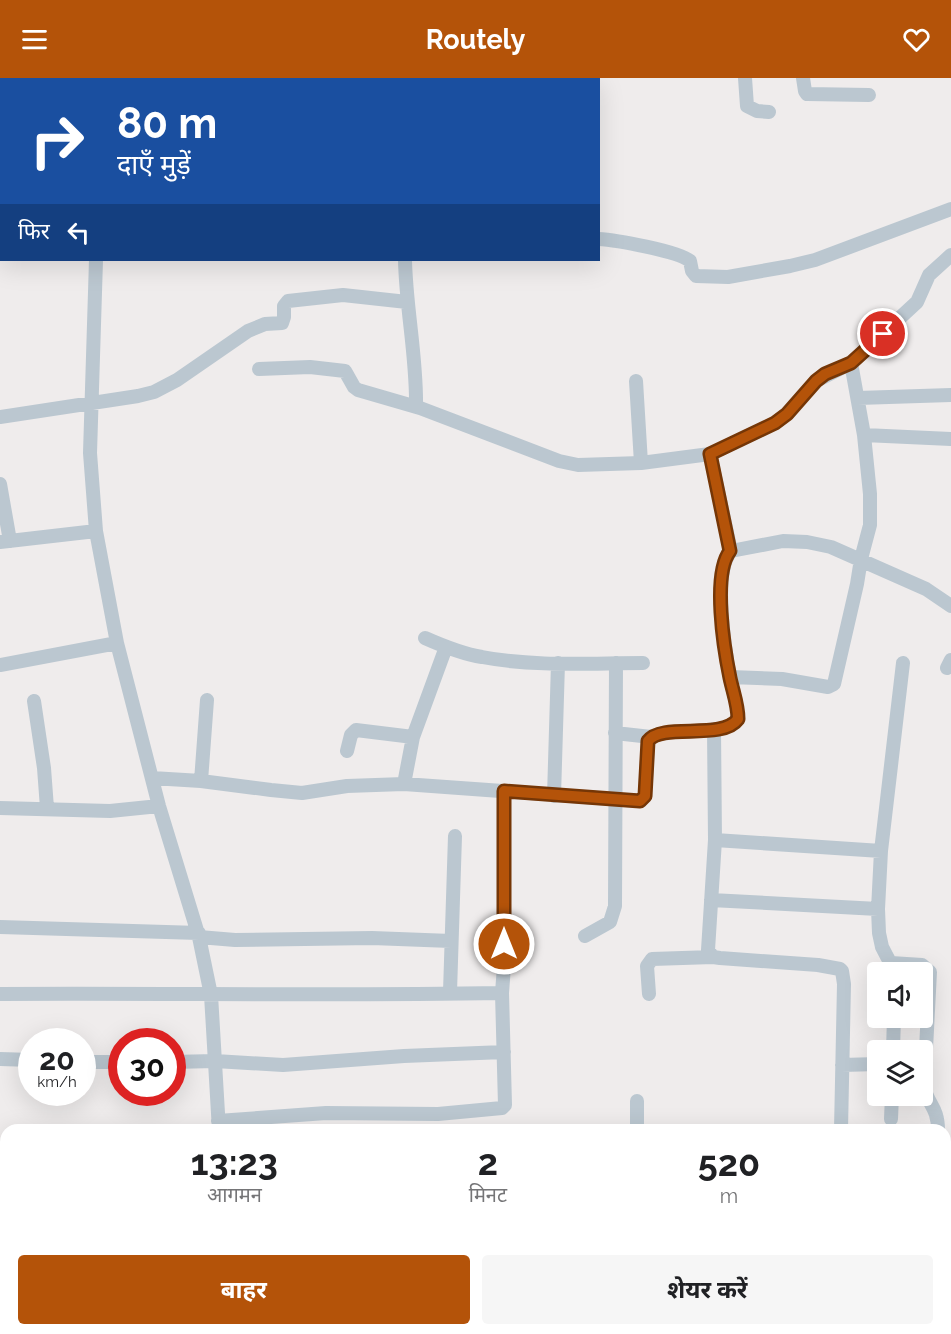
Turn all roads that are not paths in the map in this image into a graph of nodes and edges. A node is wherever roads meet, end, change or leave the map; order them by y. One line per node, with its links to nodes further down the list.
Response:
1 (745, 78): 4 (street)
2 (803, 78): 3 (street)
3 (869, 95)
4 (769, 112)
5 (951, 209): 6 (street)
6 (600, 239)
7 (951, 255): 11 (street)
8 (96, 261): 16 (street)
9 (405, 261): 10 (street)
10 (407, 302): 16 (street); 17 (street)
11 (851, 363): 15 (street); 21 (street)
12 (260, 369): 17 (street)
13 (636, 381): 22 (street)
14 (951, 395): 15 (street)
15 (858, 398): 19 (street)
16 (93, 403): 18 (street); 24 (street)
17 (416, 407): 22 (street)
18 (0, 417)
19 (864, 435): 20 (street); 27 (street)
20 (951, 439)
21 (710, 454): 22 (street); 26 (street)
22 (641, 463)
23 (0, 484): 25 (street)
24 (96, 531): 25 (street); 30 (street)
25 (5, 541)
26 (730, 551): 27 (street); 37 (street)
27 (861, 559): 28 (street); 37 (street)
28 (951, 606)
29 (425, 638): 31 (street)
30 (117, 643): 36 (street); 45 (street)
31 (446, 647): 32 (street); 42 (street)
32 (558, 663): 33 (street); 49 (street)
33 (616, 663): 34 (street); 41 (street)
34 (643, 663)
35 (903, 663): 56 (street)
36 (0, 664)
37 (730, 677): 40 (street)
38 (207, 700): 46 (street)
39 (34, 701): 53 (street)
40 (714, 729): 43 (street); 55 (street)
41 (615, 733): 43 (street); 50 (street)
42 (413, 737): 44 (street); 47 (street)
43 (651, 737): 50 (street)
44 (347, 751)
45 (152, 778): 46 (street); 51 (street)
46 (201, 781): 47 (street)
47 (404, 784): 48 (street)
48 (504, 791): 49 (street); 66 (street)
49 (554, 796): 50 (street)
50 (614, 799): 61 (street)
51 (159, 806): 53 (street); 60 (street)
52 (0, 808): 53 (street)
53 (47, 808)
54 (455, 836): 62 (street)
55 (715, 840): 56 (street); 57 (street)
56 (881, 851): 58 (street)
57 (711, 900): 58 (street); 63 (street)
58 (878, 909): 64 (street)
59 (0, 927): 60 (street)
60 (199, 935): 62 (street); 69 (street)
61 (585, 936)
62 (452, 941): 65 (street)
63 (713, 957): 68 (street); 76 (street)
64 (890, 962)
65 (450, 992): 66 (street); 69 (street)
66 (502, 993): 70 (street)
67 (0, 994): 69 (street)
68 (649, 994)
69 (211, 995): 73 (street)
70 (504, 1052): 73 (street); 82 (street)
71 (0, 1059): 72 (street)
72 (18, 1060)
73 (215, 1061): 74 (street); 81 (street)
74 (186, 1062)
75 (867, 1064): 76 (street)
76 (842, 1065): 84 (street)
77 (637, 1101): 83 (street)
78 (892, 1106): 80 (street)
79 (933, 1106): 85 (street)
80 (891, 1119)
81 (219, 1124)
82 (228, 1124)
83 (637, 1124)
84 (841, 1124)
85 (938, 1124)

